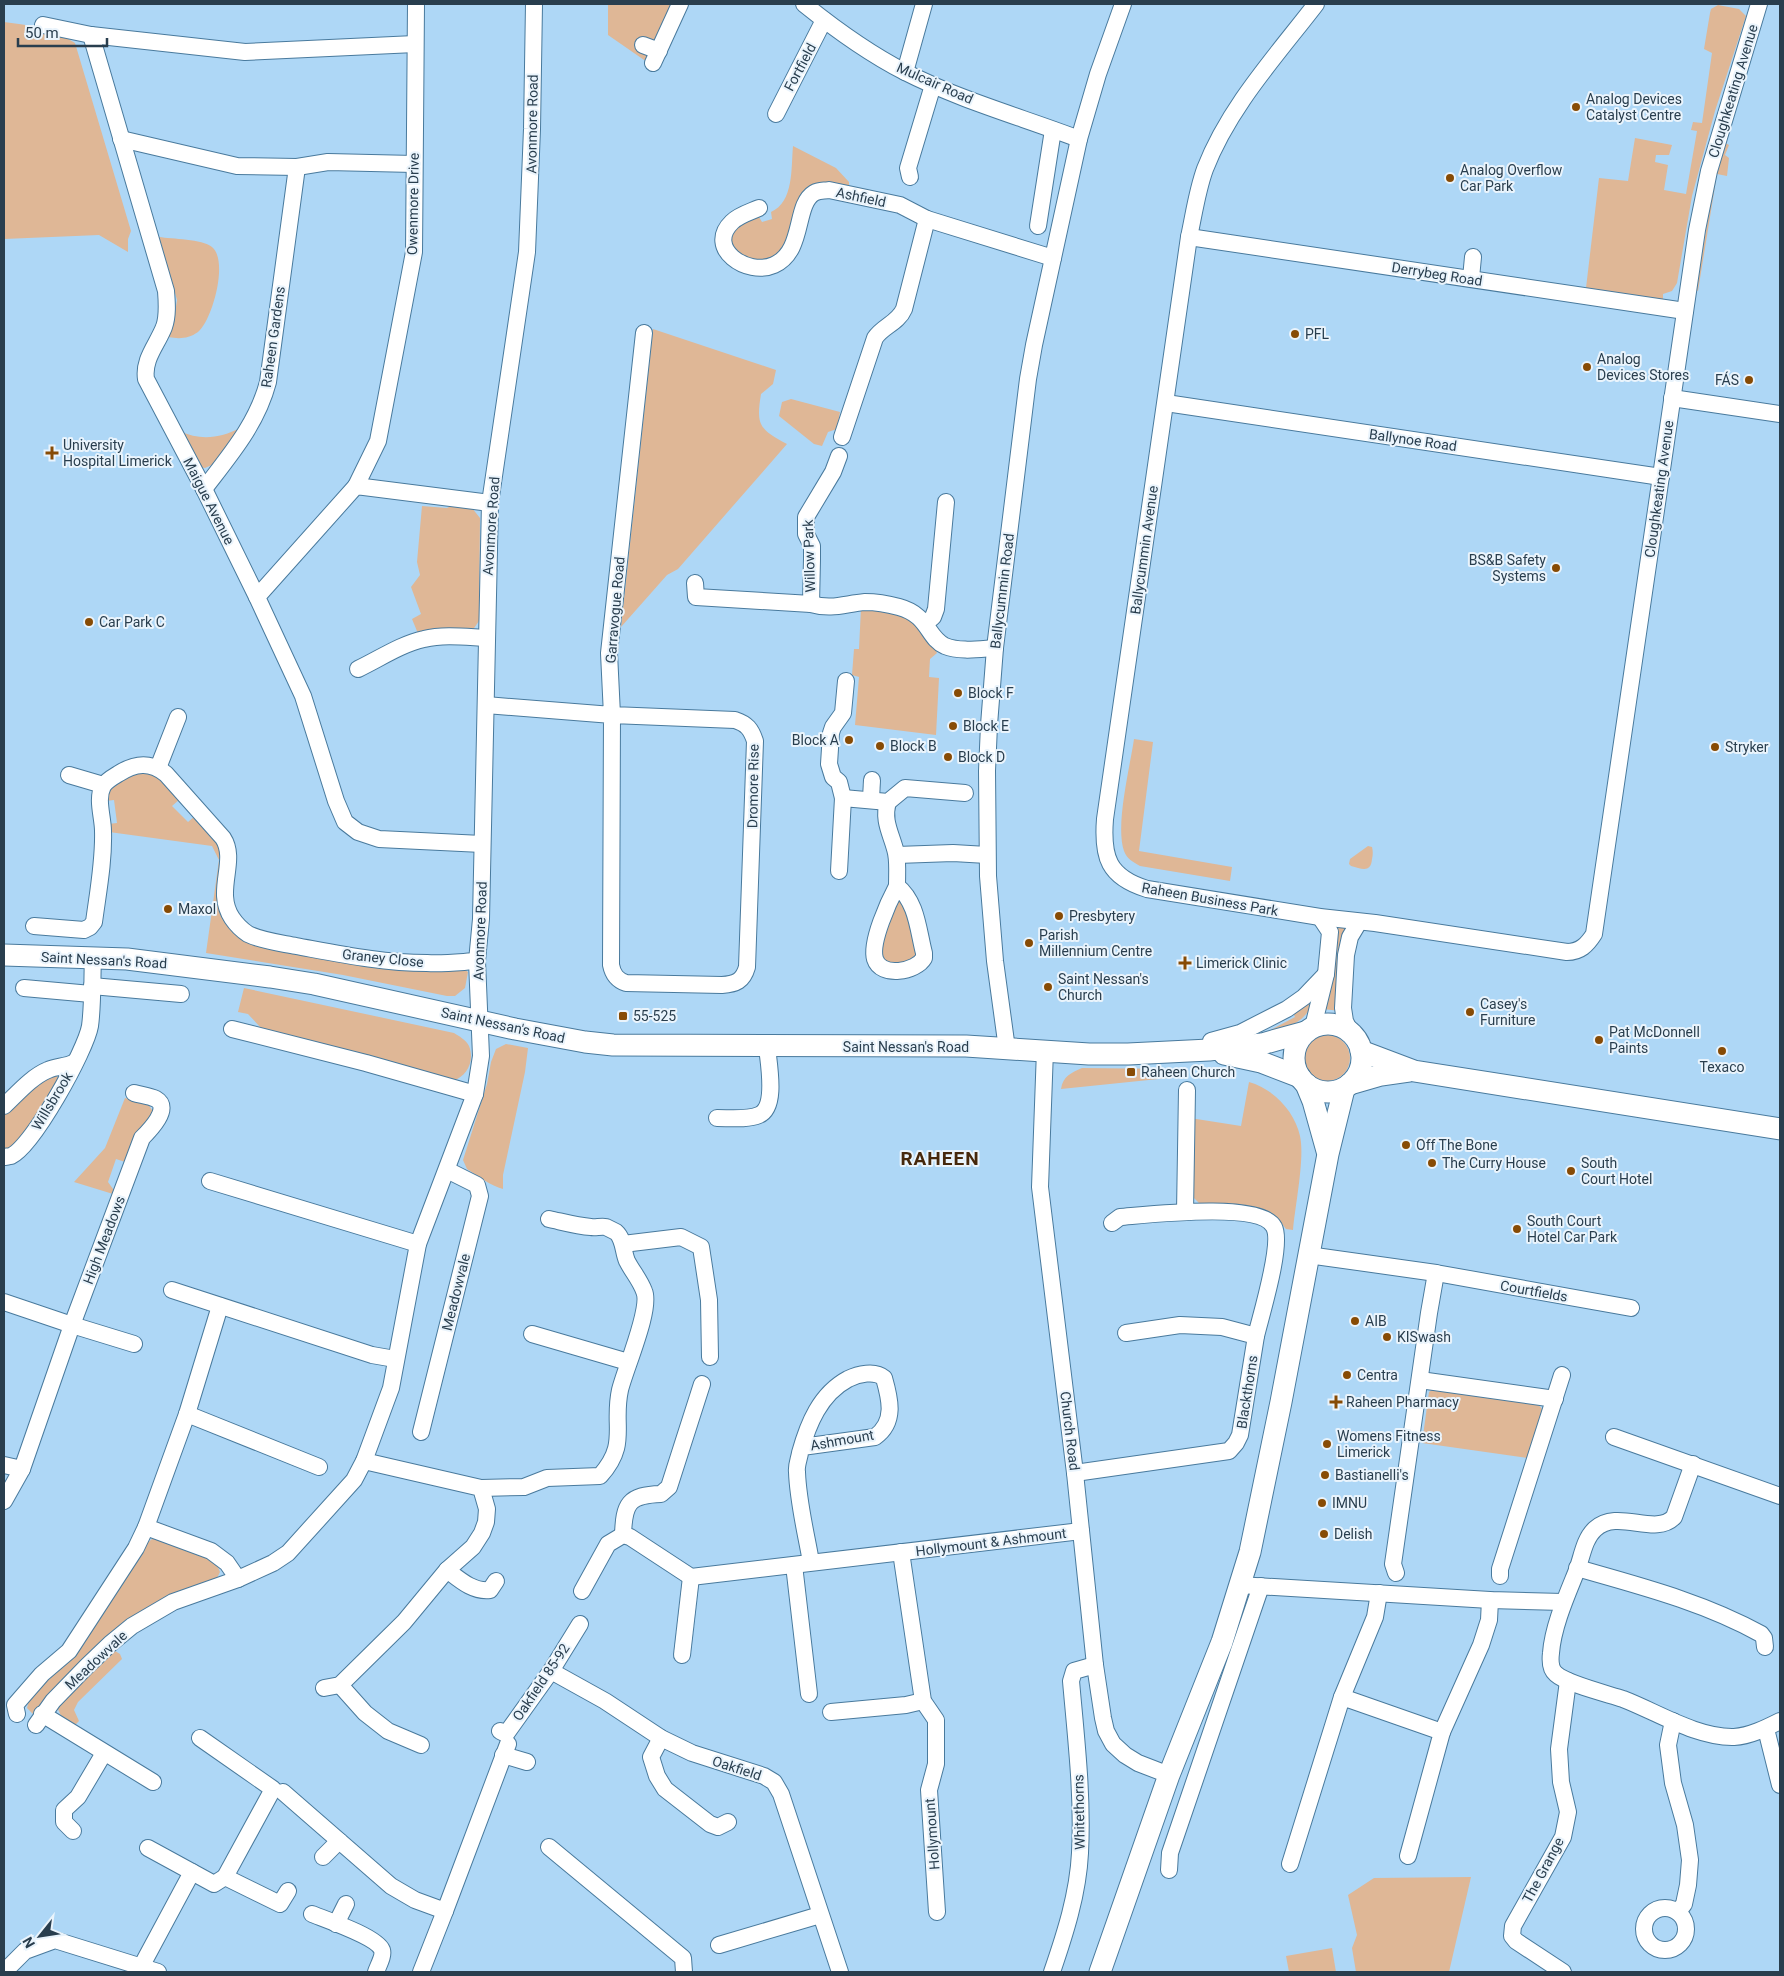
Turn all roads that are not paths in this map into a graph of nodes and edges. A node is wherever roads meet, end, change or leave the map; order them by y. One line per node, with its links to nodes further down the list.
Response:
1 (416, 4): 12 (street, Owenmore Drive)
2 (534, 4): 41 (street, Avonmore Road)
3 (680, 4): 13 (street)
4 (804, 4): 9 (street, Mulcair Road)
5 (924, 4): 14 (street)
6 (1123, 4): 19 (street)
7 (1316, 4): 26 (street, Ballycummin Avenue)
8 (1759, 4): 30 (street, Cloughkeating Avenue)
9 (824, 20): 14 (street, Mulcair Road); 16 (street, Fortfield)
10 (43, 25): 11 (street)
11 (91, 35): 12 (street); 18 (street)
12 (415, 44): 20 (street, Owenmore Drive)
13 (643, 45)
14 (905, 72): 15 (street, Mulcair Road)
15 (932, 84): 17 (street, Mulcair Road); 22 (street)
16 (776, 114)
17 (1053, 130): 19 (street, Mulcair Road); 25 (street)
18 (121, 139): 21 (street); 39 (street, Maigue Avenue)
19 (1079, 139): 28 (street, Ballycummin Road)
20 (414, 164): 21 (street); 38 (street, Owenmore Drive)
21 (297, 167): 39 (street, Raheen Gardens)
22 (910, 177)
23 (759, 208): 24 (street, Ashfield)
24 (927, 218): 28 (street, Ashfield); 35 (street)
25 (1038, 226)
26 (1189, 237): 29 (street, Derrybeg Road); 33 (street, Ballycummin Avenue)
27 (1474, 257): 29 (street)
28 (1053, 258): 47 (street, Ballycummin Road)
29 (1471, 278): 30 (street, Derrybeg Road)
30 (1685, 311): 32 (street, Cloughkeating Avenue)
31 (644, 334): 51 (street, Garravogue Road)
32 (1672, 398): 34 (street); 37 (street, Cloughkeating Avenue)
33 (1166, 403): 37 (street, Ballynoe Road); 64 (street, Ballycummin Avenue)
34 (1780, 414)
35 (842, 437)
36 (839, 456): 44 (street, Willow Park)
37 (1661, 477): 70 (street, Cloughkeating Avenue)
38 (356, 486): 41 (street); 43 (street, Owenmore Drive)
39 (204, 489): 43 (street, Maigue Avenue)
40 (946, 502): 45 (street)
41 (490, 503): 46 (street, Avonmore Road)
42 (695, 583): 44 (street, Willow Park)
43 (257, 597): 61 (street, Maigue Avenue)
44 (811, 604): 45 (street, Willow Park)
45 (926, 623): 47 (street, Willow Park)
46 (486, 638): 48 (street); 50 (street, Avonmore Road)
47 (995, 648): 63 (street, Ballycummin Road)
48 (358, 669)
49 (846, 681): 58 (street)
50 (486, 705): 51 (street, Dromore Rise); 61 (street, Avonmore Road)
51 (612, 715): 75 (street, Garravogue Road); 75 (street, Dromore Rise)
52 (178, 717): 53 (street)
53 (158, 768): 56 (street); 73 (street, Graney Close)
54 (69, 775): 56 (street)
55 (872, 780): 59 (street)
56 (103, 785): 69 (street)
57 (965, 793): 60 (street)
58 (843, 798): 59 (street); 65 (street)
59 (871, 800): 60 (street)
60 (888, 802): 62 (street)
61 (482, 844): 73 (street, Avonmore Road)
62 (896, 854): 63 (street); 66 (street)
63 (987, 855): 84 (street, Ballycummin Road)
64 (1110, 863): 67 (street, Raheen Business Park)
65 (839, 871)
66 (897, 886): 66 (street)
67 (1320, 917): 68 (street, Raheen Business Park); 74 (street)
68 (1359, 922): 70 (street, Raheen Business Park); 82 (street)
69 (34, 926)
70 (1555, 951)
71 (4, 955): 72 (main road, Saint Nessan's Road)
72 (93, 957): 77 (street, Willsbrook); 79 (main road, Saint Nessan's Road)
73 (476, 961): 79 (street, Avonmore Road)
74 (1326, 974): 81 (street); 88 (street)
75 (616, 977)
76 (24, 988): 77 (street)
77 (91, 990): 78 (street); 89 (street, Willsbrook)
78 (181, 994)
79 (480, 1021): 83 (main road, Saint Nessan's Road); 95 (street, Meadowvale)
80 (232, 1029): 95 (street)
81 (1309, 1030): 82 (main road); 86 (main road); 91 (main road)
82 (1351, 1033): 87 (main road)
83 (767, 1046): 84 (main road, Saint Nessan's Road); 97 (street)
84 (1007, 1049): 85 (main road, Saint Nessan's Road)
85 (1045, 1050): 88 (main road, Saint Nessan's Road); 135 (street, Church Road)
86 (1209, 1050): 88 (main road, Saint Nessan's Road); 91 (main road)
87 (1361, 1051): 90 (main road); 92 (main road)
88 (1178, 1052)
89 (75, 1062): 96 (street, Willsbrook); 100 (street, Willsbrook)
90 (1414, 1071): 92 (main road); 98 (main road)
91 (1303, 1081): 92 (main road); 99 (main road)
92 (1347, 1086): 99 (main road)
93 (1187, 1090): 103 (street)
94 (134, 1093): 114 (street, High Meadows)
95 (475, 1094): 101 (street, Meadowvale)
96 (4, 1106)
97 (717, 1118)
98 (1780, 1129)
99 (1328, 1154): 108 (main road)
100 (4, 1157)
101 (447, 1170): 106 (street, Meadowvale); 127 (street, Meadowvale)
102 (210, 1181): 106 (street)
103 (1184, 1212): 105 (street); 117 (street)
104 (549, 1219): 107 (street)
105 (1112, 1223)
106 (418, 1244): 120 (street, Meadowvale)
107 (623, 1244): 119 (street); 121 (street)
108 (1308, 1255): 109 (street, Courtfields); 152 (main road)
109 (1436, 1274): 113 (street, Courtfields); 123 (street)
110 (172, 1290): 112 (street)
111 (4, 1302): 114 (street)
112 (220, 1306): 120 (street); 126 (street, Meadowvale)
113 (1631, 1308)
114 (72, 1325): 118 (street); 134 (street, High Meadows)
115 (1126, 1333): 117 (street, Blackthorns)
116 (532, 1334): 121 (street)
117 (1256, 1336): 135 (street, Blackthorns)
118 (134, 1344)
119 (710, 1357)
120 (395, 1360): 130 (street, Meadowvale)
121 (628, 1362): 136 (street)
122 (1562, 1375): 125 (street)
123 (1420, 1380): 125 (street); 147 (street)
124 (702, 1384): 141 (street)
125 (1555, 1399): 148 (street)
126 (187, 1414): 133 (street); 139 (street, Meadowvale)
127 (421, 1432)
128 (1614, 1437): 131 (street)
129 (802, 1447): 129 (street, Ashmount); 143 (street, Ashmount)
130 (364, 1461): 136 (street); 150 (street, Meadowvale)
131 (1693, 1464): 137 (street); 145 (street)
132 (4, 1465): 134 (street)
133 (319, 1466)
134 (22, 1469): 138 (street, High Meadows)
135 (1075, 1473): 140 (street, Church Road)
136 (481, 1488): 146 (street)
137 (1780, 1496)
138 (4, 1501)
139 (146, 1527): 150 (street); 170 (street, Meadowvale)
140 (1081, 1531): 142 (street, Hollymount & Ashmount); 161 (street, Church Road)
141 (623, 1535): 149 (street); 154 (street)
142 (901, 1552): 143 (street); 168 (street, Hollymount)
143 (811, 1562): 144 (street)
144 (794, 1565): 149 (street); 166 (street)
145 (1578, 1568): 157 (street); 159 (street)
146 (447, 1570): 151 (street); 164 (street)
147 (1396, 1573)
148 (1500, 1576)
149 (691, 1577): 160 (street)
150 (238, 1579): 179 (street, Meadowvale)
151 (496, 1581)
152 (1239, 1585): 153 (street); 181 (main road)
153 (1261, 1586): 155 (street); 193 (street)
154 (582, 1591)
155 (1379, 1593): 156 (street); 167 (street)
156 (1490, 1600): 157 (street); 174 (street)
157 (1563, 1602): 163 (street)
158 (580, 1624): 162 (street, Oakfield 85-92)
159 (1765, 1647)
160 (682, 1655)
161 (1095, 1665): 181 (street, Church Road); 212 (street, Whitethorns)
162 (551, 1671): 176 (street, Oakfield); 177 (street, Oakfield 85-92)
163 (1568, 1681): 171 (street); 214 (street, The Grange)
164 (340, 1685): 165 (street); 178 (street)
165 (324, 1688)
166 (809, 1694)
167 (1342, 1697): 174 (street); 192 (street)
168 (923, 1701): 169 (street); 199 (street, Hollymount)
169 (831, 1712)
170 (17, 1714)
171 (1673, 1721): 173 (street); 200 (street)
172 (1780, 1721): 173 (street)
173 (1766, 1729): 183 (street)
174 (1442, 1732): 190 (street)
175 (200, 1738): 195 (street)
176 (660, 1738): 185 (street); 202 (street, Oakfield)
177 (504, 1743): 180 (street); 198 (street)
178 (421, 1745)
179 (104, 1753): 182 (street, Meadowvale); 186 (street)
180 (526, 1762)
181 (1169, 1775): 213 (main road)
182 (153, 1782)
183 (1780, 1785)
184 (283, 1792): 187 (street)
185 (728, 1822)
186 (72, 1831)
187 (339, 1840): 191 (street); 198 (street)
188 (549, 1847): 210 (street)
189 (148, 1848): 194 (street)
190 (1408, 1856)
191 (323, 1857)
192 (1290, 1864)
193 (1169, 1870)
194 (192, 1872): 195 (street); 205 (street)
195 (226, 1877): 196 (street)
196 (288, 1891)
197 (346, 1904): 203 (street)
198 (444, 1911): 209 (street)
199 (937, 1912)
200 (1678, 1912)
201 (312, 1914): 203 (street)
202 (820, 1915): 204 (street); 211 (street, Oakfield)
203 (336, 1924): 208 (street)
204 (719, 1945)
205 (140, 1967): 206 (street); 207 (street)
206 (4, 1972)
207 (158, 1972)
208 (376, 1972)
209 (421, 1972)
210 (684, 1972)
211 (840, 1972)
212 (1052, 1972)
213 (1100, 1972)
214 (1563, 1972)

